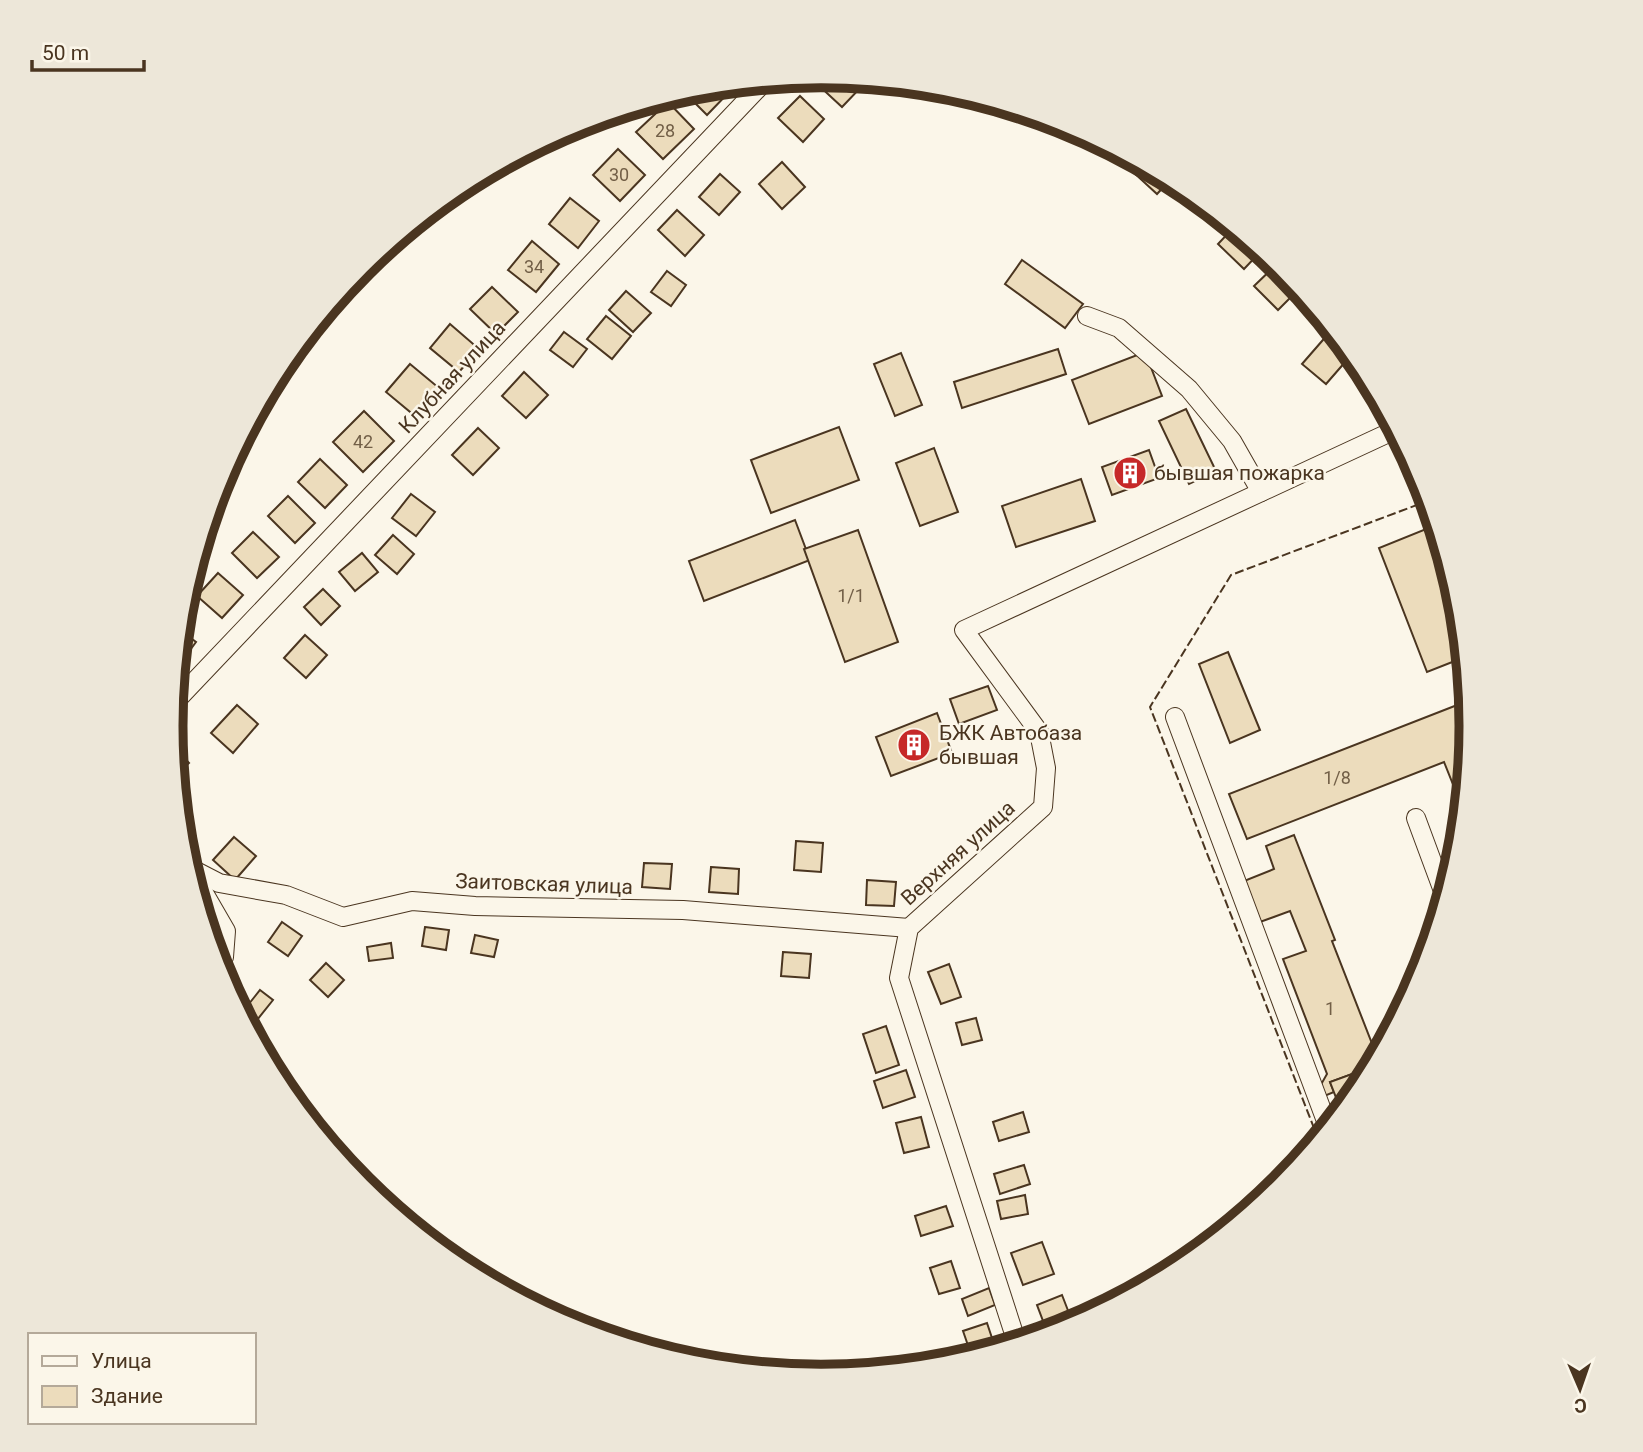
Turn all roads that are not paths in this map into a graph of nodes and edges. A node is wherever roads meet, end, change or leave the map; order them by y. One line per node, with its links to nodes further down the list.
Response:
1 (755, 91): 5 (street, Клубная улица)
2 (1087, 316): 4 (street)
3 (1388, 433): 4 (street, Верхняя улица)
4 (1261, 492): 11 (street, Верхняя улица)
5 (184, 693)
6 (1175, 717): 13 (street)
7 (1416, 818): 9 (street)
8 (201, 874): 11 (street, Заитовская улица)
9 (1440, 883)
10 (208, 900): 12 (street, Заитовская улица)
11 (909, 928): 14 (street, Верхняя улица)
12 (224, 950)
13 (1325, 1119)
14 (1014, 1335)

